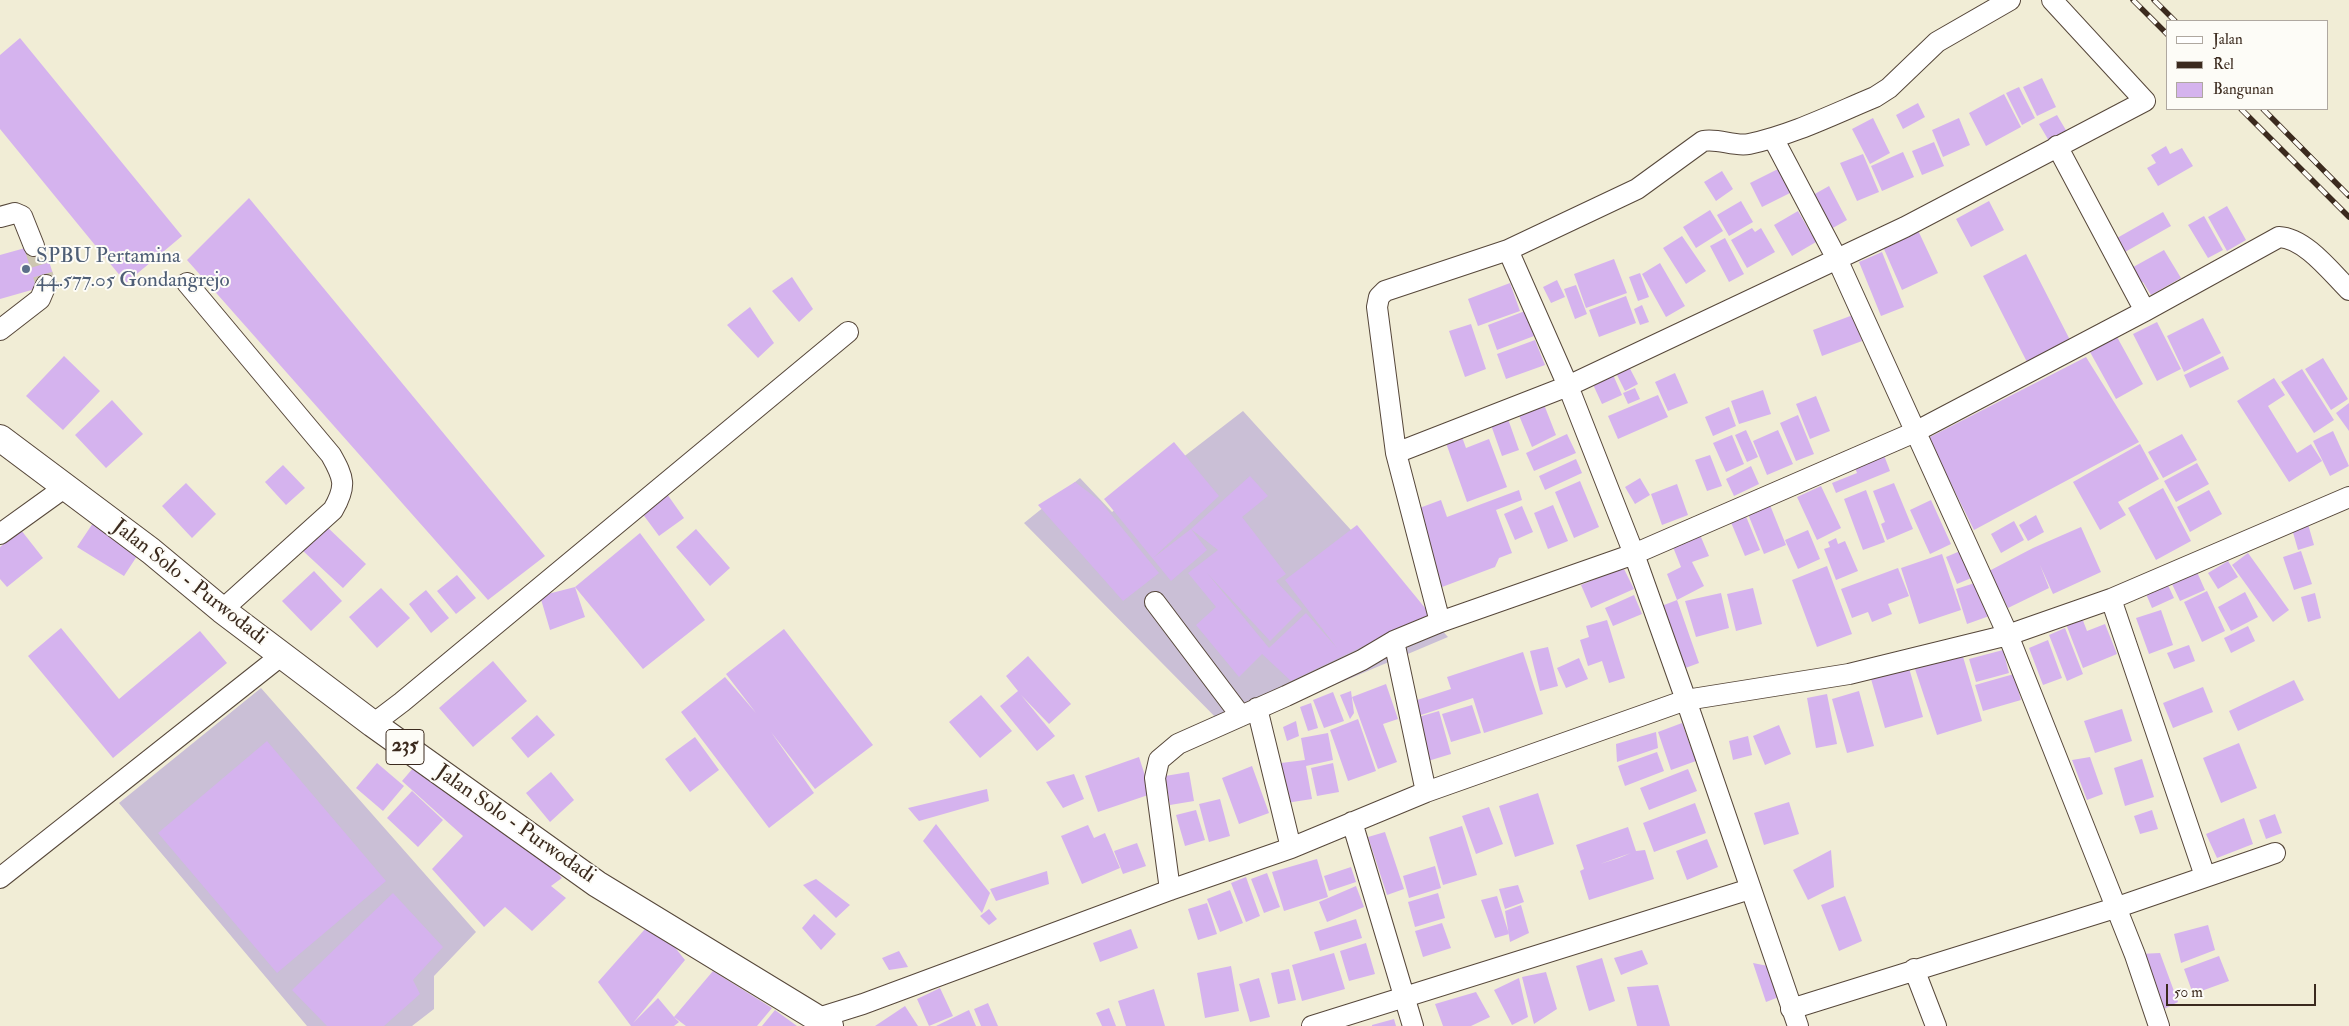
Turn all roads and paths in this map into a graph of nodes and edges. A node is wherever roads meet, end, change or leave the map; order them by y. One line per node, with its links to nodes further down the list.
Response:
1 (2010, 0): 3 (street)
2 (2052, 0): 4 (street)
3 (1773, 138): 7 (street); 8 (street)
4 (2057, 146): 8 (street); 12 (street)
5 (0, 217): 6 (street)
6 (34, 246)
7 (1508, 250): 15 (street); 18 (street)
8 (1837, 259): 15 (street); 16 (street)
9 (187, 283): 25 (street)
10 (46, 285): 13 (street)
11 (2349, 290): 12 (street)
12 (2145, 311): 16 (street)
13 (0, 330)
14 (848, 332): 32 (street)
15 (1568, 386): 18 (street); 22 (street)
16 (1915, 432): 22 (street); 27 (street)
17 (0, 438): 19 (main road, Jalan Solo - Purwodadi / 235)
18 (1396, 453): 26 (street)
19 (64, 488): 21 (street); 25 (main road, Jalan Solo - Purwodadi / 235)
20 (2349, 496): 23 (street)
21 (0, 534)
22 (1634, 554): 26 (street); 30 (street)
23 (2111, 599): 27 (street); 37 (street)
24 (1155, 602): 31 (street)
25 (222, 610): 29 (main road, Jalan Solo - Purwodadi / 235)
26 (1440, 622): 28 (street)
27 (2008, 635): 30 (street); 41 (street)
28 (1394, 641): 31 (street); 33 (street)
29 (282, 655): 32 (main road, Jalan Solo - Purwodadi / 235); 38 (street)
30 (1686, 700): 33 (street); 39 (street)
31 (1249, 712): 35 (street); 40 (street)
32 (373, 724): 45 (main road, Jalan Solo - Purwodadi / 235)
33 (1426, 792): 34 (street)
34 (1352, 822): 35 (street); 43 (street)
35 (1290, 848): 40 (street)
36 (2275, 853): 37 (street)
37 (2205, 876): 41 (street)
38 (0, 878)
39 (1750, 889): 43 (street); 44 (street)
40 (1170, 890): 45 (street)
41 (2115, 908): 42 (street); 49 (street)
42 (1914, 969): 44 (street); 48 (street)
43 (1404, 996): 46 (street); 47 (street)
44 (1794, 1017)
45 (824, 1022)
46 (1312, 1026)
47 (1413, 1026)
48 (1936, 1026)
49 (2159, 1026)

